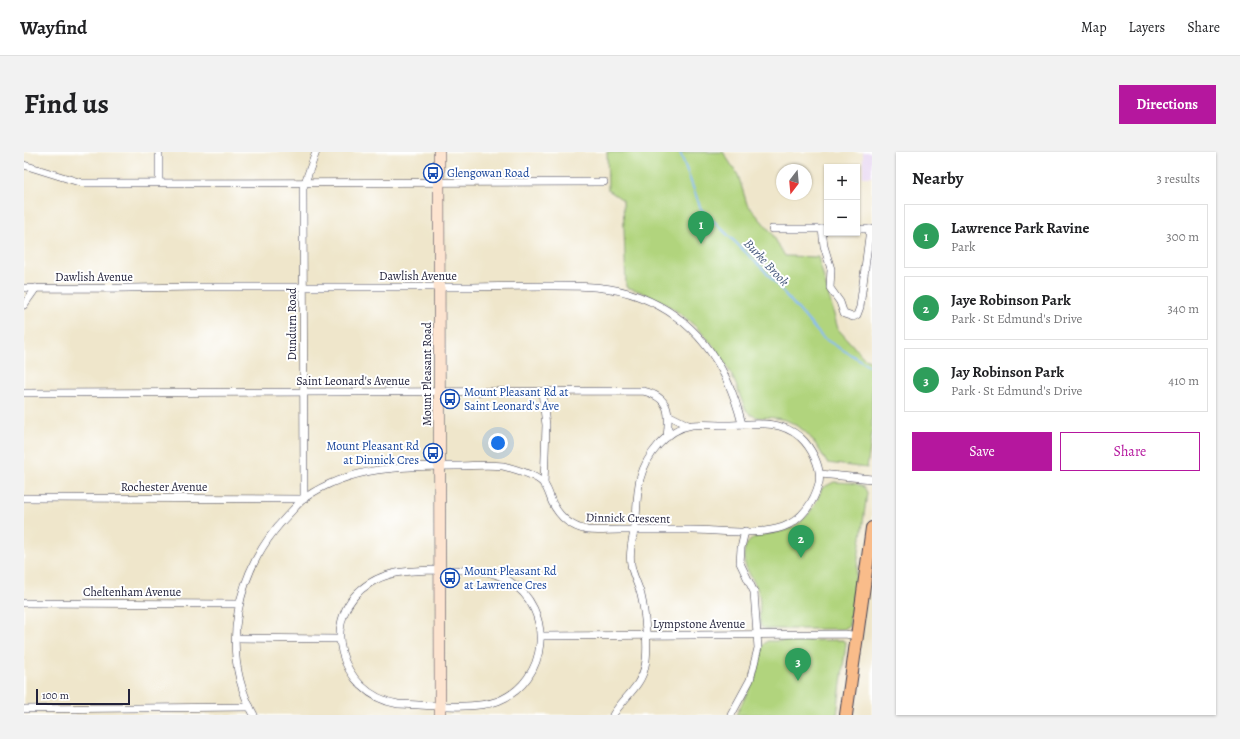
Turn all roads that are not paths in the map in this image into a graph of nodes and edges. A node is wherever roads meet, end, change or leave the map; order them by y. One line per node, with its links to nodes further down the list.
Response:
1 (159, 152): 5 (street)
2 (316, 152): 7 (street, Dundurn Road)
3 (439, 152): 6 (main road, Mount Pleasant Road)
4 (24, 164): 5 (street)
5 (159, 181): 7 (street)
6 (439, 181): 7 (street); 8 (street); 15 (main road, Mount Pleasant Road)
7 (304, 182): 16 (street, Dundurn Road)
8 (604, 182)
9 (772, 229): 10 (street)
10 (824, 229)
11 (860, 229): 12 (street)
12 (871, 229): 13 (street)
13 (824, 236)
14 (24, 281): 17 (street)
15 (440, 286): 16 (street, Dawlish Avenue); 21 (main road, Mount Pleasant Road); 24 (street, Dawlish Avenue)
16 (303, 287): 17 (street, Dawlish Avenue); 20 (street, Dundurn Road)
17 (30, 288): 18 (street)
18 (24, 305)
19 (24, 392): 20 (street, Saint Leonard's Avenue)
20 (303, 392): 21 (street, Saint Leonard's Avenue); 32 (street, Dundurn Road)
21 (440, 392): 22 (street, Saint Leonard's Avenue); 27 (main road, Mount Pleasant Road)
22 (542, 392): 23 (street, Saint Leonard's Avenue); 30 (street)
23 (670, 416): 25 (street); 26 (street)
24 (742, 424): 25 (street); 28 (street)
25 (688, 426): 26 (street)
26 (667, 437): 34 (street)
27 (440, 466): 30 (street); 32 (street); 36 (main road, Mount Pleasant Road)
28 (820, 474): 29 (street); 35 (street, Dinnick Crescent)
29 (872, 479)
30 (544, 484): 34 (street, Dinnick Crescent)
31 (24, 498): 32 (street, Rochester Avenue)
32 (304, 499): 39 (street)
33 (872, 528): 37 (main road)
34 (635, 530): 35 (street, Dinnick Crescent); 40 (street)
35 (745, 531): 41 (street)
36 (441, 570): 42 (street); 45 (street); 48 (main road, Mount Pleasant Road)
37 (867, 598): 43 (main road)
38 (24, 603): 39 (street, Cheltenham Avenue)
39 (239, 604): 44 (street)
40 (645, 635): 41 (street, Lympstone Avenue); 42 (street, Lympstone Avenue); 50 (street)
41 (757, 635): 43 (street, Lympstone Avenue); 51 (street)
42 (541, 636): 48 (street)
43 (858, 636): 52 (main road)
44 (236, 638): 45 (street); 46 (street)
45 (339, 639): 48 (street)
46 (250, 708): 47 (street); 49 (street)
47 (24, 709)
48 (440, 710)
49 (254, 715)
50 (613, 715)
51 (731, 715)
52 (846, 715)

